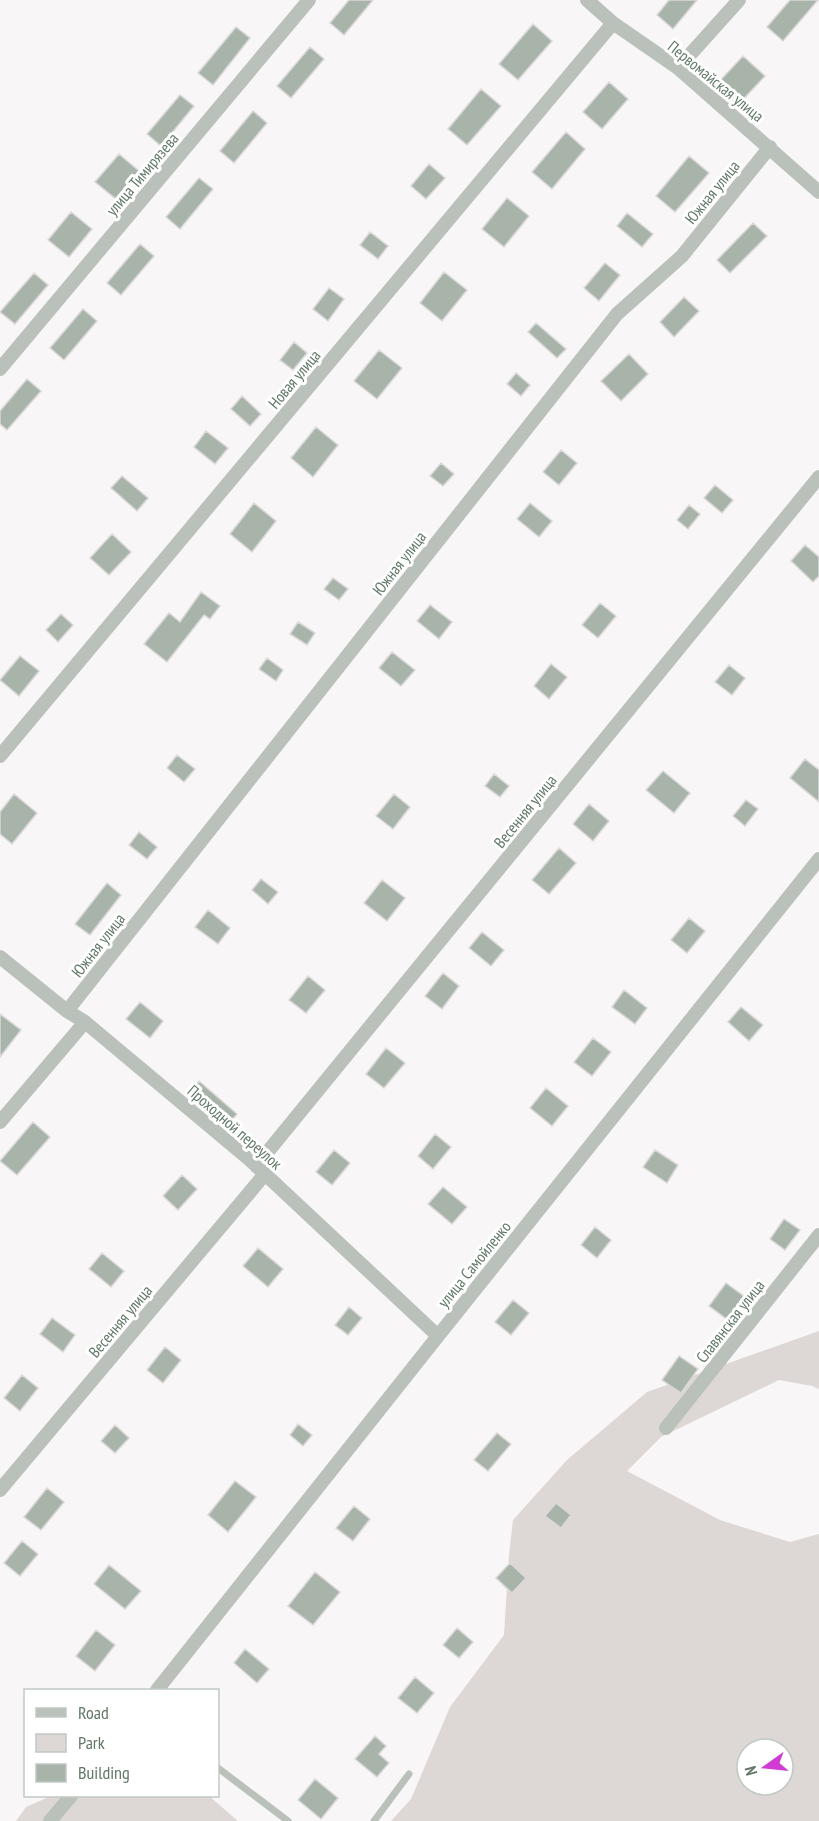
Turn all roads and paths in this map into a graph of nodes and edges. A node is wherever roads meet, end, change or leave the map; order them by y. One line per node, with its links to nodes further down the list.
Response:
1 (309, 0): 8 (street, улица Тимирязева)
2 (587, 0): 4 (street, Первомайская улица)
3 (739, 0): 5 (street)
4 (613, 23): 5 (street, Первомайская улица); 10 (street, Новая улица)
5 (678, 68): 6 (street, Первомайская улица)
6 (770, 147): 7 (street, Первомайская улица); 13 (street, Южная улица)
7 (819, 192)
8 (0, 369)
9 (819, 477): 16 (street, Весенняя улица)
10 (0, 756)
11 (819, 859): 18 (street, улица Самойленко)
12 (0, 957): 13 (street, Проходной переулок)
13 (67, 1011): 14 (street, Проходной переулок)
14 (85, 1022): 15 (street); 16 (street, Проходной переулок)
15 (0, 1122)
16 (260, 1170): 18 (street, Проходной переулок); 20 (street, Весенняя улица)
17 (819, 1235): 19 (street, Славянская улица)
18 (438, 1336): 21 (street, улица Самойленко)
19 (666, 1428)
20 (0, 1490)
21 (158, 1689)
22 (219, 1769): 26 (lane)
23 (409, 1774): 27 (lane)
24 (70, 1797): 25 (street)
25 (50, 1821)
26 (288, 1821)
27 (374, 1821)

